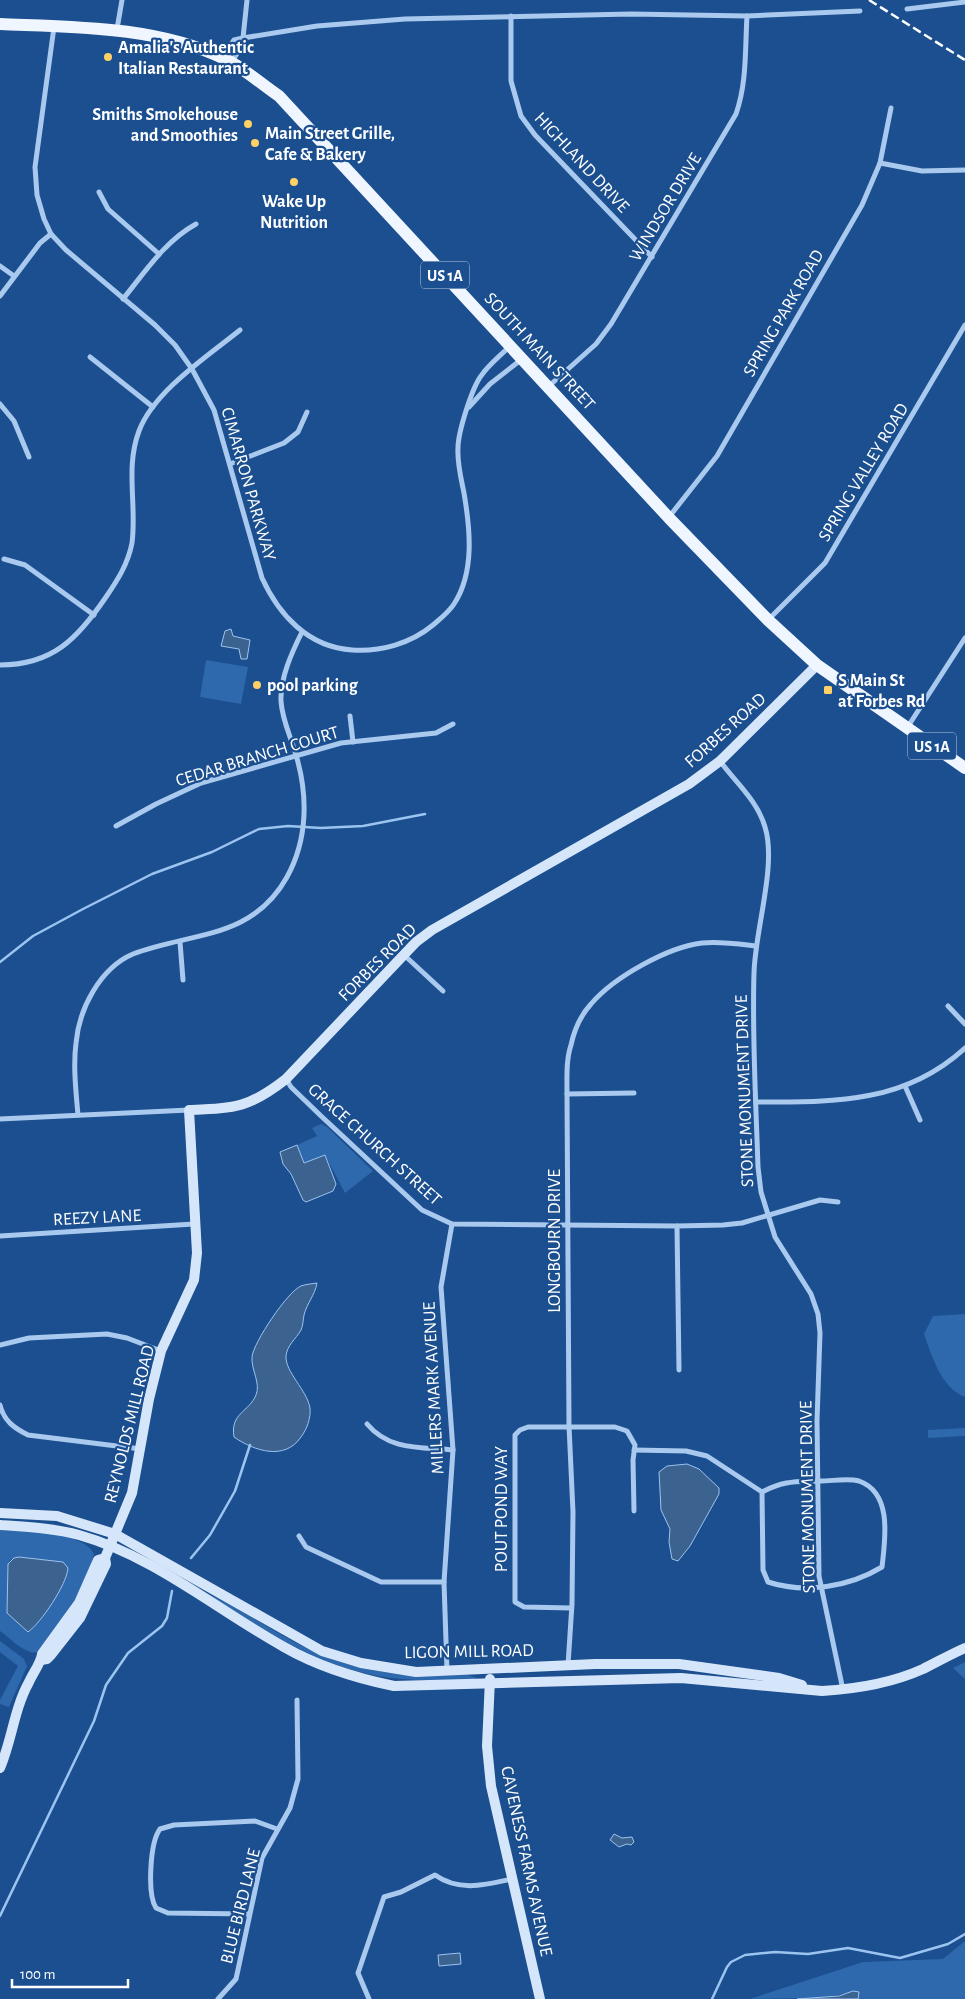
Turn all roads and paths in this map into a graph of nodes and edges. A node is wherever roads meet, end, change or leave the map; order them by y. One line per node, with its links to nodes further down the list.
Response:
1 (122, 0): 10 (street)
2 (247, 0): 11 (street)
3 (965, 2): 4 (street)
4 (907, 9)
5 (860, 11): 7 (street)
6 (511, 16): 7 (street); 11 (street); 20 (street, HIGHLAND DRIVE)
7 (747, 16): 20 (street, WINDSOR DRIVE)
8 (0, 24): 9 (main road, SOUTH MAIN STREET / US 1A)
9 (54, 26): 10 (main road, SOUTH MAIN STREET / US 1A); 18 (street, CIMARRON PARKWAY)
10 (117, 30): 12 (main road, SOUTH MAIN STREET / US 1A)
11 (243, 38): 12 (street); 12 (street)
12 (226, 60): 27 (main road, SOUTH MAIN STREET / US 1A)
13 (891, 108): 14 (street, SPRING PARK ROAD)
14 (880, 163): 15 (street); 38 (street, SPRING PARK ROAD)
15 (965, 170)
16 (99, 192): 19 (street)
17 (196, 224): 19 (street)
18 (51, 234): 22 (street); 24 (street, CIMARRON PARKWAY)
19 (159, 254): 24 (street)
20 (652, 257): 31 (street, WINDSOR DRIVE)
21 (0, 266): 22 (street)
22 (14, 276): 23 (street)
23 (0, 296)
24 (123, 300): 30 (street, CIMARRON PARKWAY)
25 (965, 325): 41 (street, SPRING VALLEY ROAD)
26 (240, 330): 30 (street)
27 (511, 345): 29 (main road, SOUTH MAIN STREET / US 1A); 34 (street, CIMARRON PARKWAY)
28 (90, 357): 33 (street)
29 (523, 358): 31 (main road, SOUTH MAIN STREET / US 1A); 34 (street, CIMARRON PARKWAY)
30 (192, 369): 33 (street); 37 (street, CIMARRON PARKWAY)
31 (549, 386): 38 (main road, SOUTH MAIN STREET / US 1A)
32 (0, 404): 36 (street)
33 (153, 407): 40 (street)
34 (469, 407): 42 (street, CIMARRON PARKWAY)
35 (308, 412): 37 (street)
36 (29, 457)
37 (230, 464): 42 (street, CIMARRON PARKWAY)
38 (669, 518): 41 (main road, SOUTH MAIN STREET / US 1A)
39 (4, 559): 40 (street)
40 (94, 615): 44 (street)
41 (768, 620): 45 (main road, SOUTH MAIN STREET / US 1A)
42 (302, 632): 50 (street)
43 (965, 638): 48 (street)
44 (0, 665)
45 (817, 665): 48 (main road, SOUTH MAIN STREET / US 1A); 51 (main road, FORBES ROAD)
46 (350, 716): 49 (street, CEDAR BRANCH COURT)
47 (452, 724): 49 (street, CEDAR BRANCH COURT)
48 (906, 729): 52 (main road, SOUTH MAIN STREET / US 1A)
49 (353, 742): 50 (street, CEDAR BRANCH COURT)
50 (296, 756): 53 (street, CEDAR BRANCH COURT); 54 (street)
51 (720, 762): 55 (street, STONE MONUMENT DRIVE); 56 (main road, FORBES ROAD)
52 (965, 768)
53 (116, 826)
54 (180, 942): 57 (street); 68 (street)
55 (756, 946): 65 (street, LONGBOURN DRIVE); 66 (street, STONE MONUMENT DRIVE)
56 (403, 954): 58 (street); 62 (main road, FORBES ROAD)
57 (183, 980)
58 (443, 991)
59 (948, 1006): 60 (street)
60 (965, 1024)
61 (965, 1048): 63 (street)
62 (286, 1079): 67 (main road, FORBES ROAD); 74 (street, GRACE CHURCH STREET)
63 (905, 1086): 66 (street); 70 (street)
64 (634, 1093): 65 (street)
65 (567, 1094): 75 (street, LONGBOURN DRIVE)
66 (756, 1102): 72 (street, STONE MONUMENT DRIVE)
67 (190, 1110): 68 (street, FORBES ROAD); 73 (main road, REYNOLDS MILL ROAD)
68 (78, 1115): 69 (street, FORBES ROAD)
69 (0, 1119)
70 (920, 1120)
71 (838, 1202): 72 (street, GRACE CHURCH STREET)
72 (766, 1216): 76 (street, GRACE CHURCH STREET); 87 (street, STONE MONUMENT DRIVE)
73 (194, 1224): 77 (street, REEZY LANE); 79 (main road, REYNOLDS MILL ROAD)
74 (452, 1224): 75 (street, GRACE CHURCH STREET); 85 (street, MILLERS MARK AVENUE)
75 (568, 1225): 76 (street, GRACE CHURCH STREET); 83 (street, LONGBOURN DRIVE)
76 (677, 1226): 80 (street)
77 (0, 1236)
78 (0, 1345): 79 (street)
79 (161, 1351): 84 (main road, REYNOLDS MILL ROAD)
80 (679, 1370)
81 (0, 1405): 84 (street)
82 (367, 1424): 85 (street)
83 (569, 1426): 86 (street, POUT POND WAY); 96 (street, LONGBOURN DRIVE); 96 (street, POUT POND WAY)
84 (142, 1449): 93 (main road, REYNOLDS MILL ROAD)
85 (453, 1450): 94 (street, MILLERS MARK AVENUE)
86 (634, 1450): 88 (street); 89 (street, POUT POND WAY)
87 (817, 1482): 88 (street); 95 (street, STONE MONUMENT DRIVE); 95 (street)
88 (762, 1492): 95 (street)
89 (634, 1511)
90 (0, 1513): 93 (main road, LIGON MILL ROAD)
91 (0, 1525): 93 (main road, LIGON MILL ROAD)
92 (298, 1536): 94 (street)
93 (113, 1540): 100 (main road, LIGON MILL ROAD); 101 (main road, LIGON MILL ROAD); 105 (main road, REYNOLDS MILL ROAD)
94 (444, 1582): 100 (street, MILLERS MARK AVENUE)
95 (821, 1586): 102 (street, STONE MONUMENT DRIVE)
96 (571, 1608): 98 (street, LONGBOURN DRIVE)
97 (965, 1648): 102 (main road, LIGON MILL ROAD)
98 (568, 1665): 99 (main road, LIGON MILL ROAD); 103 (main road, LIGON MILL ROAD)
99 (491, 1669): 100 (main road, LIGON MILL ROAD); 101 (main road, CAVENESS FARMS AVENUE)
100 (447, 1671)
101 (490, 1684): 103 (main road, LIGON MILL ROAD); 107 (main road, CAVENESS FARMS AVENUE)
102 (842, 1690): 103 (main road, LIGON MILL ROAD)
103 (822, 1691)
104 (297, 1700): 106 (street, BLUE BIRD LANE)
105 (0, 1768)
106 (277, 1829): 108 (street, BLUE BIRD LANE); 108 (street)
107 (512, 1879): 110 (street); 111 (main road, CAVENESS FARMS AVENUE)
108 (249, 1914): 109 (street, BLUE BIRD LANE)
109 (218, 1999)
110 (369, 1999)
111 (540, 1999)

